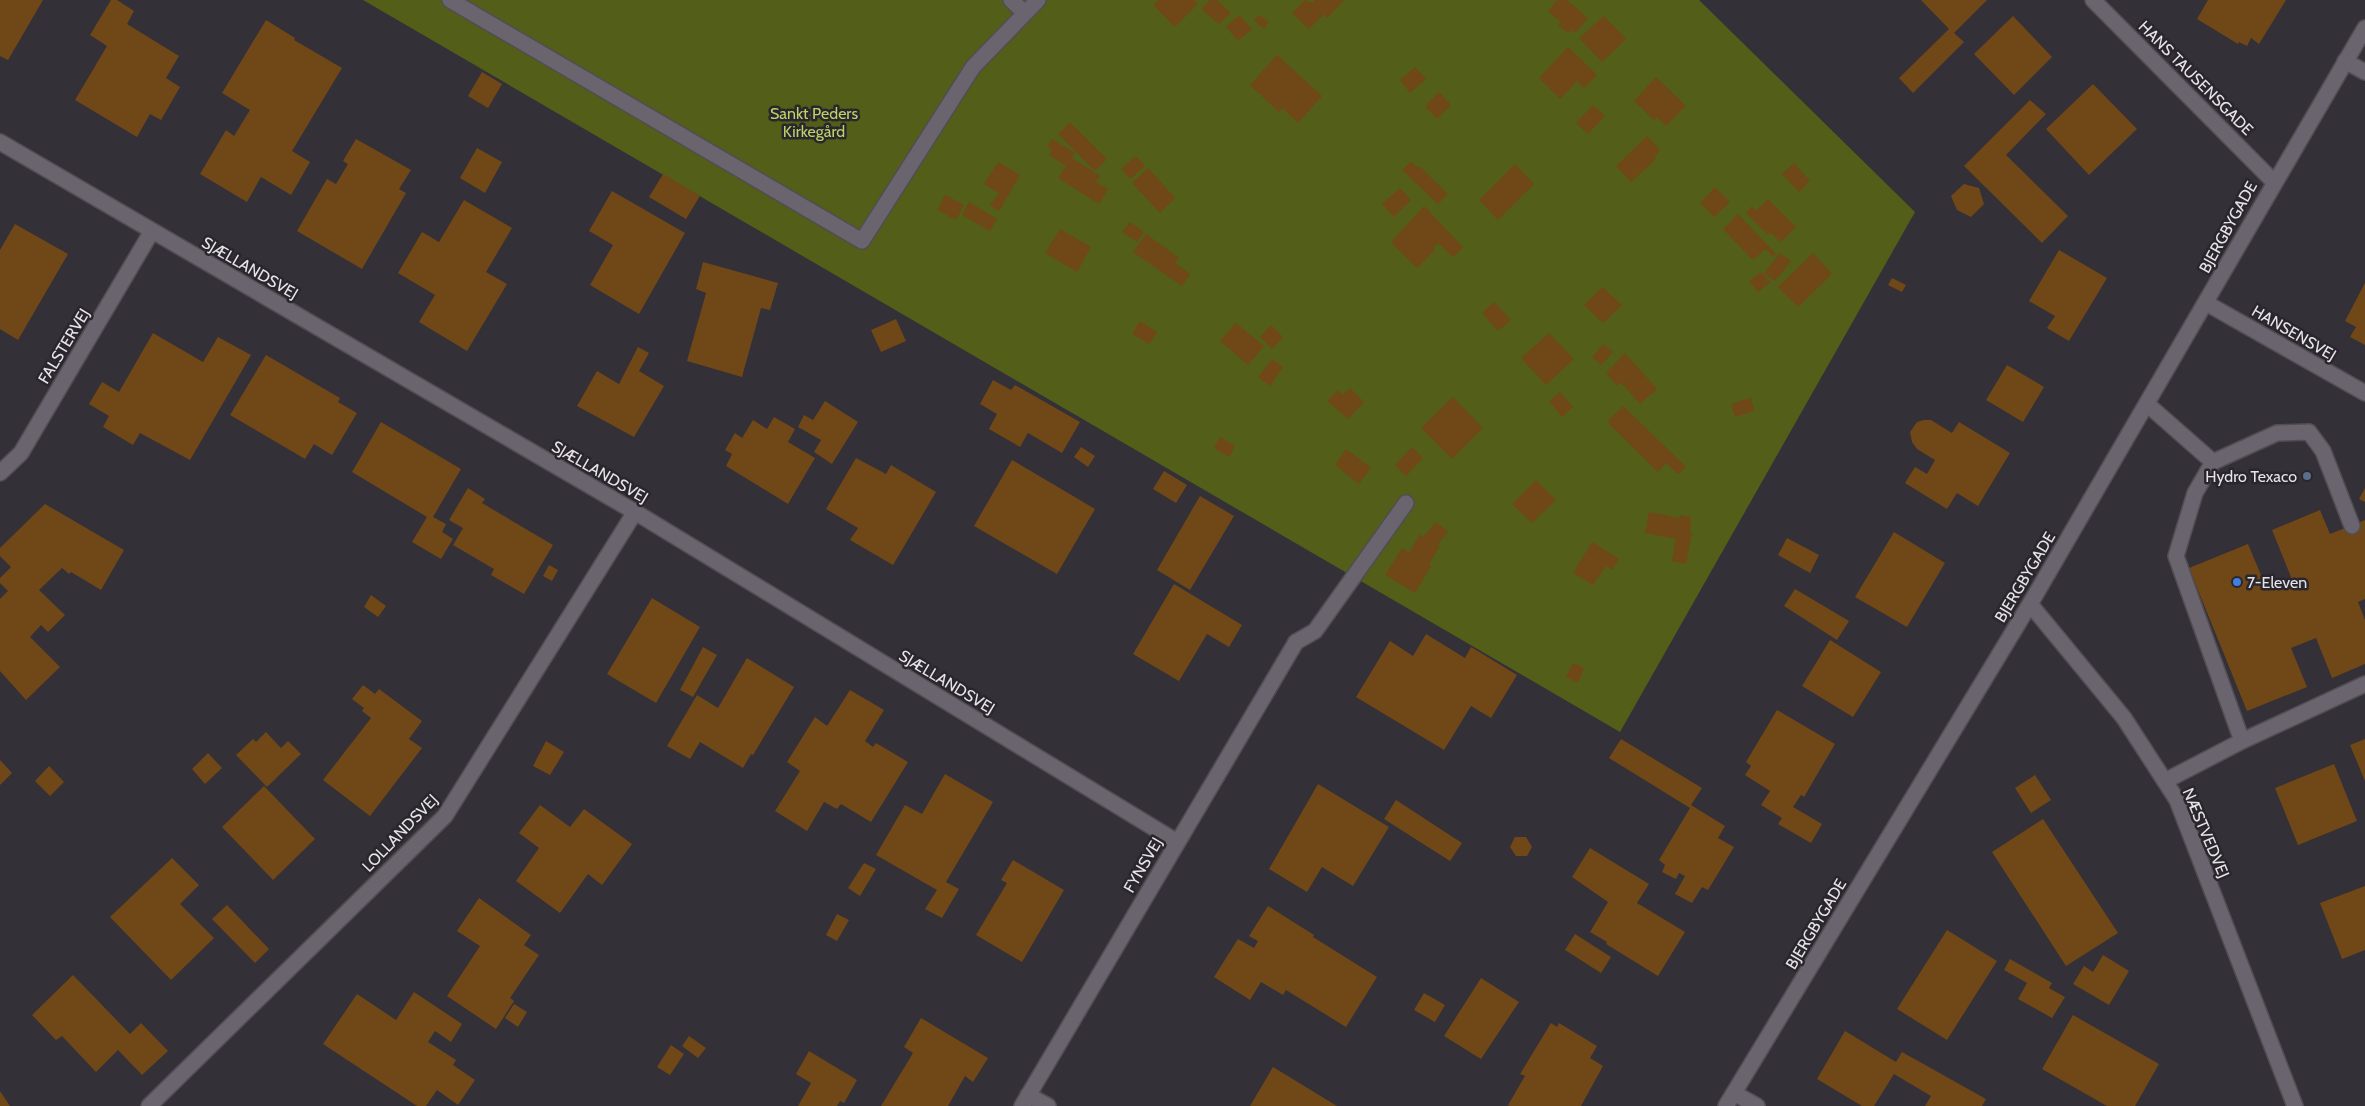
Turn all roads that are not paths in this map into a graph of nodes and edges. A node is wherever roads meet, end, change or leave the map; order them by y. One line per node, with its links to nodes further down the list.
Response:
1 (450, 0): 5 (street)
2 (1011, 0): 5 (street)
3 (1038, 0): 5 (street)
4 (2093, 0): 10 (street, HANS TAUSENSGADE)
5 (1025, 13)
6 (2365, 28): 7 (street, BJERGBYGADE)
7 (2345, 61): 8 (street); 10 (street, BJERGBYGADE)
8 (2365, 72)
9 (0, 142): 11 (street, SJÆLLANDSVEJ)
10 (2274, 182): 12 (street, BJERGBYGADE)
11 (152, 231): 16 (street, FALSTERVEJ); 18 (street, SJÆLLANDSVEJ)
12 (2206, 303): 13 (street, HANSENSVEJ); 14 (street, BJERGBYGADE)
13 (2365, 393)
14 (2147, 404): 15 (street); 20 (street, BJERGBYGADE)
15 (2213, 462): 19 (street); 22 (street)
16 (0, 473)
17 (1406, 503): 24 (street, FYNSVEJ)
18 (635, 512): 24 (street, SJÆLLANDSVEJ); 27 (street, LOLLANDSVEJ)
19 (2352, 526)
20 (2030, 604): 23 (street, NÆSTVEDVEJ); 25 (street, BJERGBYGADE)
21 (2365, 684): 22 (street)
22 (2242, 741): 23 (street)
23 (2164, 781): 30 (street, NÆSTVEDVEJ)
24 (1177, 842): 26 (street, FYNSVEJ)
25 (1730, 1100): 29 (street)
26 (1025, 1101): 28 (street)
27 (149, 1106)
28 (1048, 1106)
29 (1758, 1106)
30 (2295, 1106)

